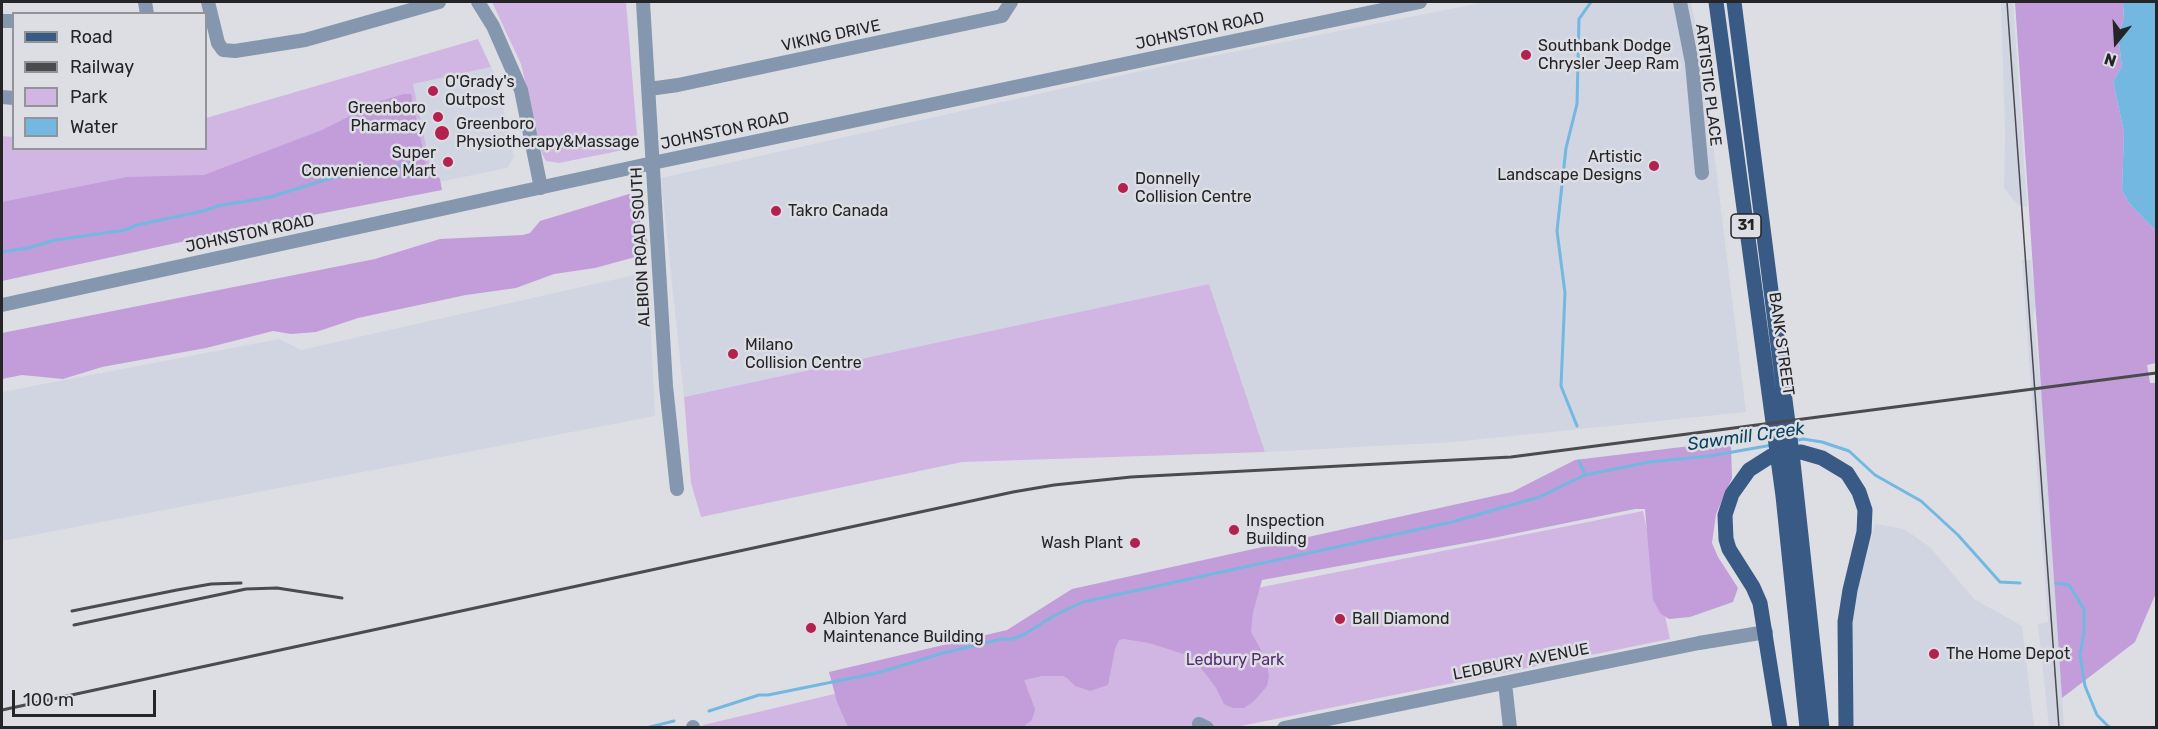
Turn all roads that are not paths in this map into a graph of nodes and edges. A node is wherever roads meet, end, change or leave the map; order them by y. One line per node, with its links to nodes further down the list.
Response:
1 (208, 2): 2 (street)
2 (439, 2)
3 (478, 2): 13 (street)
4 (643, 2): 10 (street, ALBION ROAD SOUTH)
5 (1011, 2): 10 (street, VIKING DRIVE)
6 (1420, 2): 11 (street, JOHNSTON ROAD)
7 (1680, 2): 12 (street, ARTISTIC PLACE)
8 (1716, 2): 15 (main road, BANK STREET / 31)
9 (1734, 2): 15 (main road, BANK STREET / 31)
10 (649, 89): 11 (street, ALBION ROAD SOUTH)
11 (653, 164): 13 (street, JOHNSTON ROAD); 17 (street, ALBION ROAD SOUTH)
12 (1702, 173)
13 (541, 188): 14 (street, JOHNSTON ROAD)
14 (2, 305)
15 (1776, 387): 16 (main road, BANK STREET / 31)
16 (1788, 483): 23 (main road, BANK STREET / 31); 24 (main road, BANK STREET / 31)
17 (677, 489)
18 (1766, 632): 19 (street, LEDBURY AVENUE); 22 (main road); 25 (main road)
19 (1505, 683): 20 (street, LEDBURY AVENUE); 21 (street)
20 (1284, 728)
21 (1510, 728)
22 (1780, 728)
23 (1807, 728)
24 (1822, 728)
25 (1846, 728)

